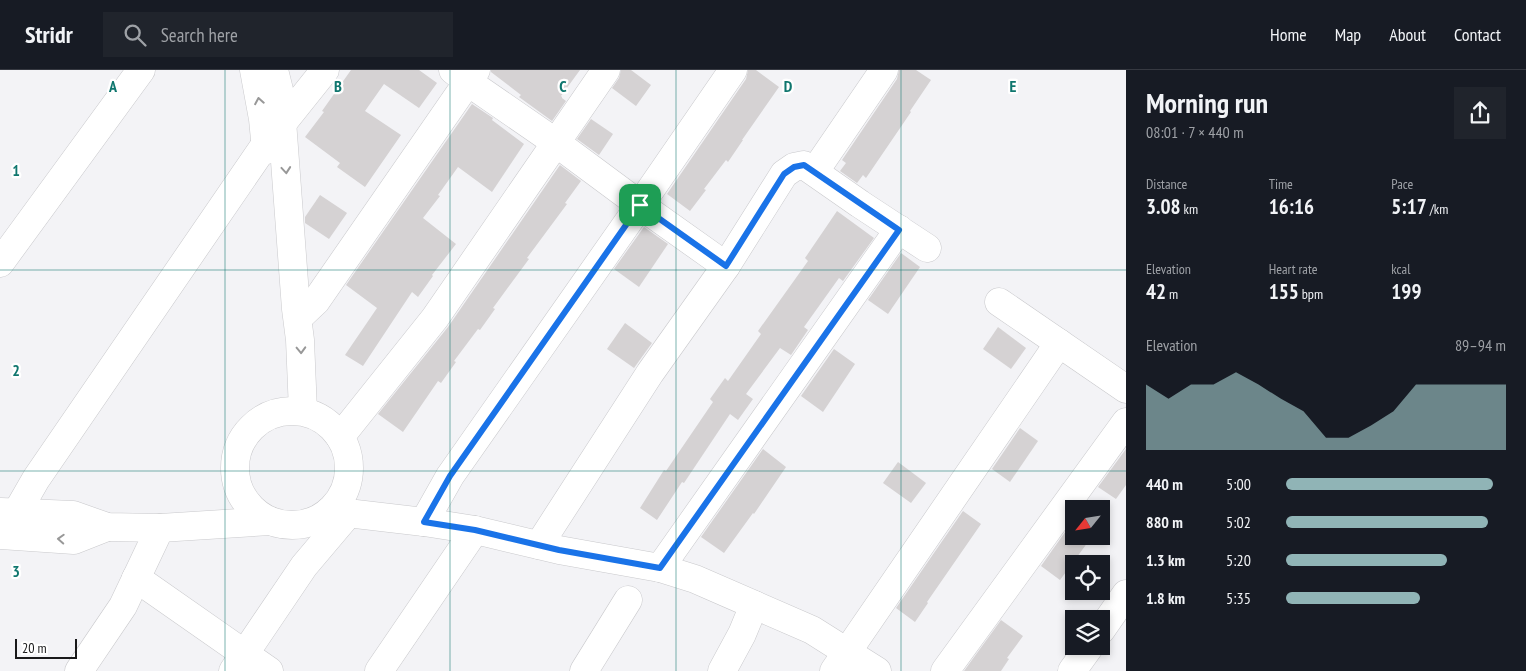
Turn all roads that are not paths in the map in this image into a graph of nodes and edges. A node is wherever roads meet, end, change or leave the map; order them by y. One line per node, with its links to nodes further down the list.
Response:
1 (141, 70): 15 (lane)
2 (254, 70): 9 (lane, one-way to 2)
3 (274, 70): 9 (lane)
4 (325, 70): 9 (lane)
5 (606, 70): 10 (lane)
6 (733, 70): 12 (lane)
7 (884, 70): 11 (lane)
8 (465, 74): 10 (lane); 18 (lane)
9 (273, 135): 18 (lane, one-way to 18); 21 (lane); 24 (lane)
10 (555, 142): 12 (lane); 23 (lane)
11 (815, 172): 13 (lane); 16 (lane)
12 (640, 205): 16 (lane); 27 (lane)
13 (899, 230): 14 (lane); 33 (lane)
14 (927, 248)
15 (0, 264)
16 (726, 266): 32 (lane)
17 (999, 302): 19 (lane)
18 (298, 318): 21 (lane, one-way to 21)
19 (1059, 343): 20 (lane); 40 (lane)
20 (1126, 389)
21 (293, 411): 23 (lane); 26 (lane)
22 (1126, 422): 48 (lane)
23 (340, 437): 25 (lane)
24 (8, 512): 28 (lane)
25 (339, 512): 26 (lane); 27 (lane); 41 (lane)
26 (270, 520): 29 (lane)
27 (424, 522): 30 (lane)
28 (107, 527): 29 (lane); 31 (lane, one-way to 31)
29 (160, 528): 34 (lane)
30 (475, 530): 32 (lane); 44 (lane)
31 (0, 535)
32 (539, 545): 33 (lane)
33 (660, 568): 37 (lane)
34 (136, 578): 41 (lane); 42 (lane)
35 (1126, 594): 38 (lane)
36 (628, 600): 45 (lane)
37 (754, 604): 40 (lane); 46 (lane)
38 (1110, 617)
39 (1084, 655): 49 (lane)
40 (841, 661): 47 (lane)
41 (239, 662): 43 (lane)
42 (78, 671)
43 (269, 671)
44 (379, 671)
45 (584, 671)
46 (722, 671)
47 (877, 671)
48 (945, 671)
49 (1072, 671)

